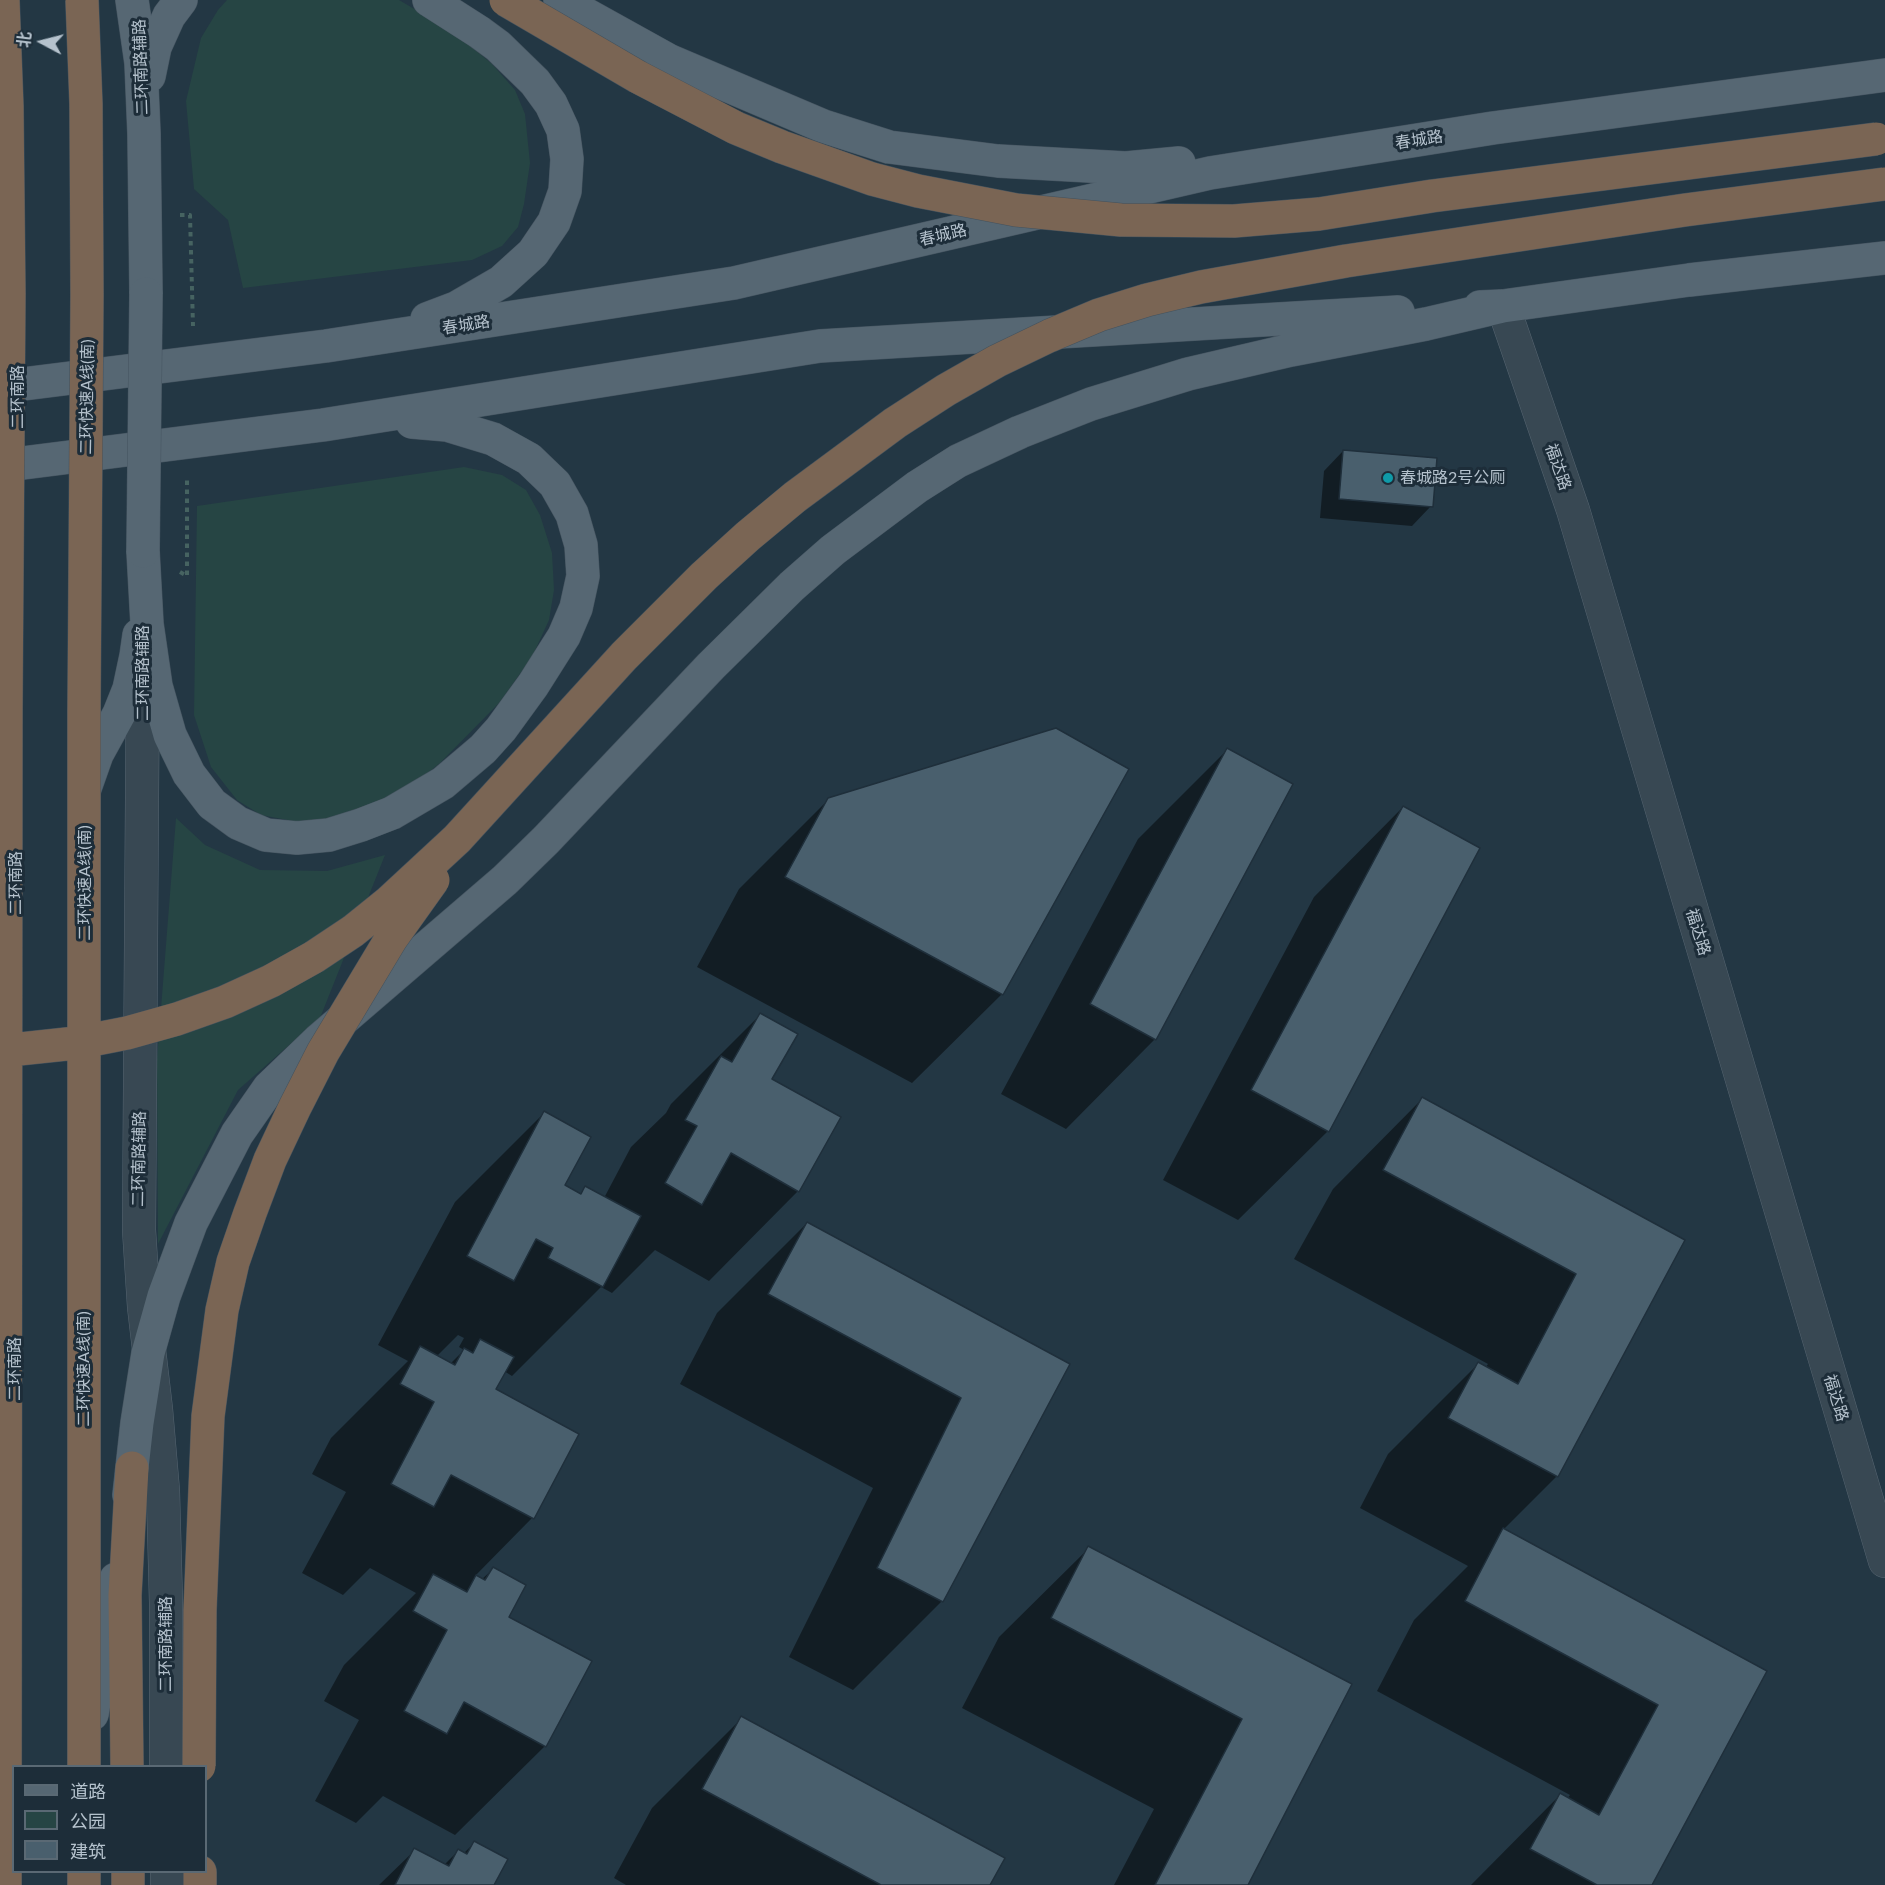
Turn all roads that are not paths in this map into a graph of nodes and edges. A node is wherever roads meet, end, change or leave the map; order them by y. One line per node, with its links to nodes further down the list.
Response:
1 (3, 0): 40 (highway, bridge)
2 (14, 0): 24 (main road, 二环南路)
3 (70, 0): 27 (main road)
4 (82, 0): 34 (highway, 二环快速A线(南), bridge)
5 (132, 0): 13 (main road)
6 (138, 0): 13 (street, 二环南路辅路)
7 (181, 0): 13 (main road)
8 (429, 0): 18 (main road)
9 (506, 0): 14 (highway, bridge)
10 (560, 0): 12 (main road)
11 (1885, 75): 12 (main road, 春城路)
12 (1470, 132): 18 (main road, 春城路)
13 (144, 134): 23 (main road, bridge)
14 (1881, 138)
15 (1884, 184): 26 (highway, bridge)
16 (1885, 258): 17 (main road)
17 (1503, 306): 20 (main road); 29 (main road); 31 (street, 福达路)
18 (326, 346): 19 (main road, 春城路)
19 (0, 387)
20 (323, 425): 22 (main road); 23 (main road)
21 (0, 458): 24 (main road, bridge)
22 (0, 466)
23 (143, 551): 27 (main road); 29 (street, 二环南路辅路)
24 (16, 554): 25 (main road); 32 (main road, 二环南路)
25 (0, 644)
26 (522, 770): 28 (highway, bridge); 38 (highway, bridge)
27 (72, 903): 33 (main road)
28 (0, 1051)
29 (148, 1353): 30 (main road); 37 (street, 二环南路辅路)
30 (132, 1468): 35 (main road); 36 (highway)
31 (1885, 1561)
32 (15, 1765)
33 (71, 1765)
34 (84, 1765)
35 (84, 1765)
36 (127, 1765)
37 (166, 1765)
38 (199, 1765)
39 (0, 1833): 40 (highway, bridge)
40 (4, 1885)

